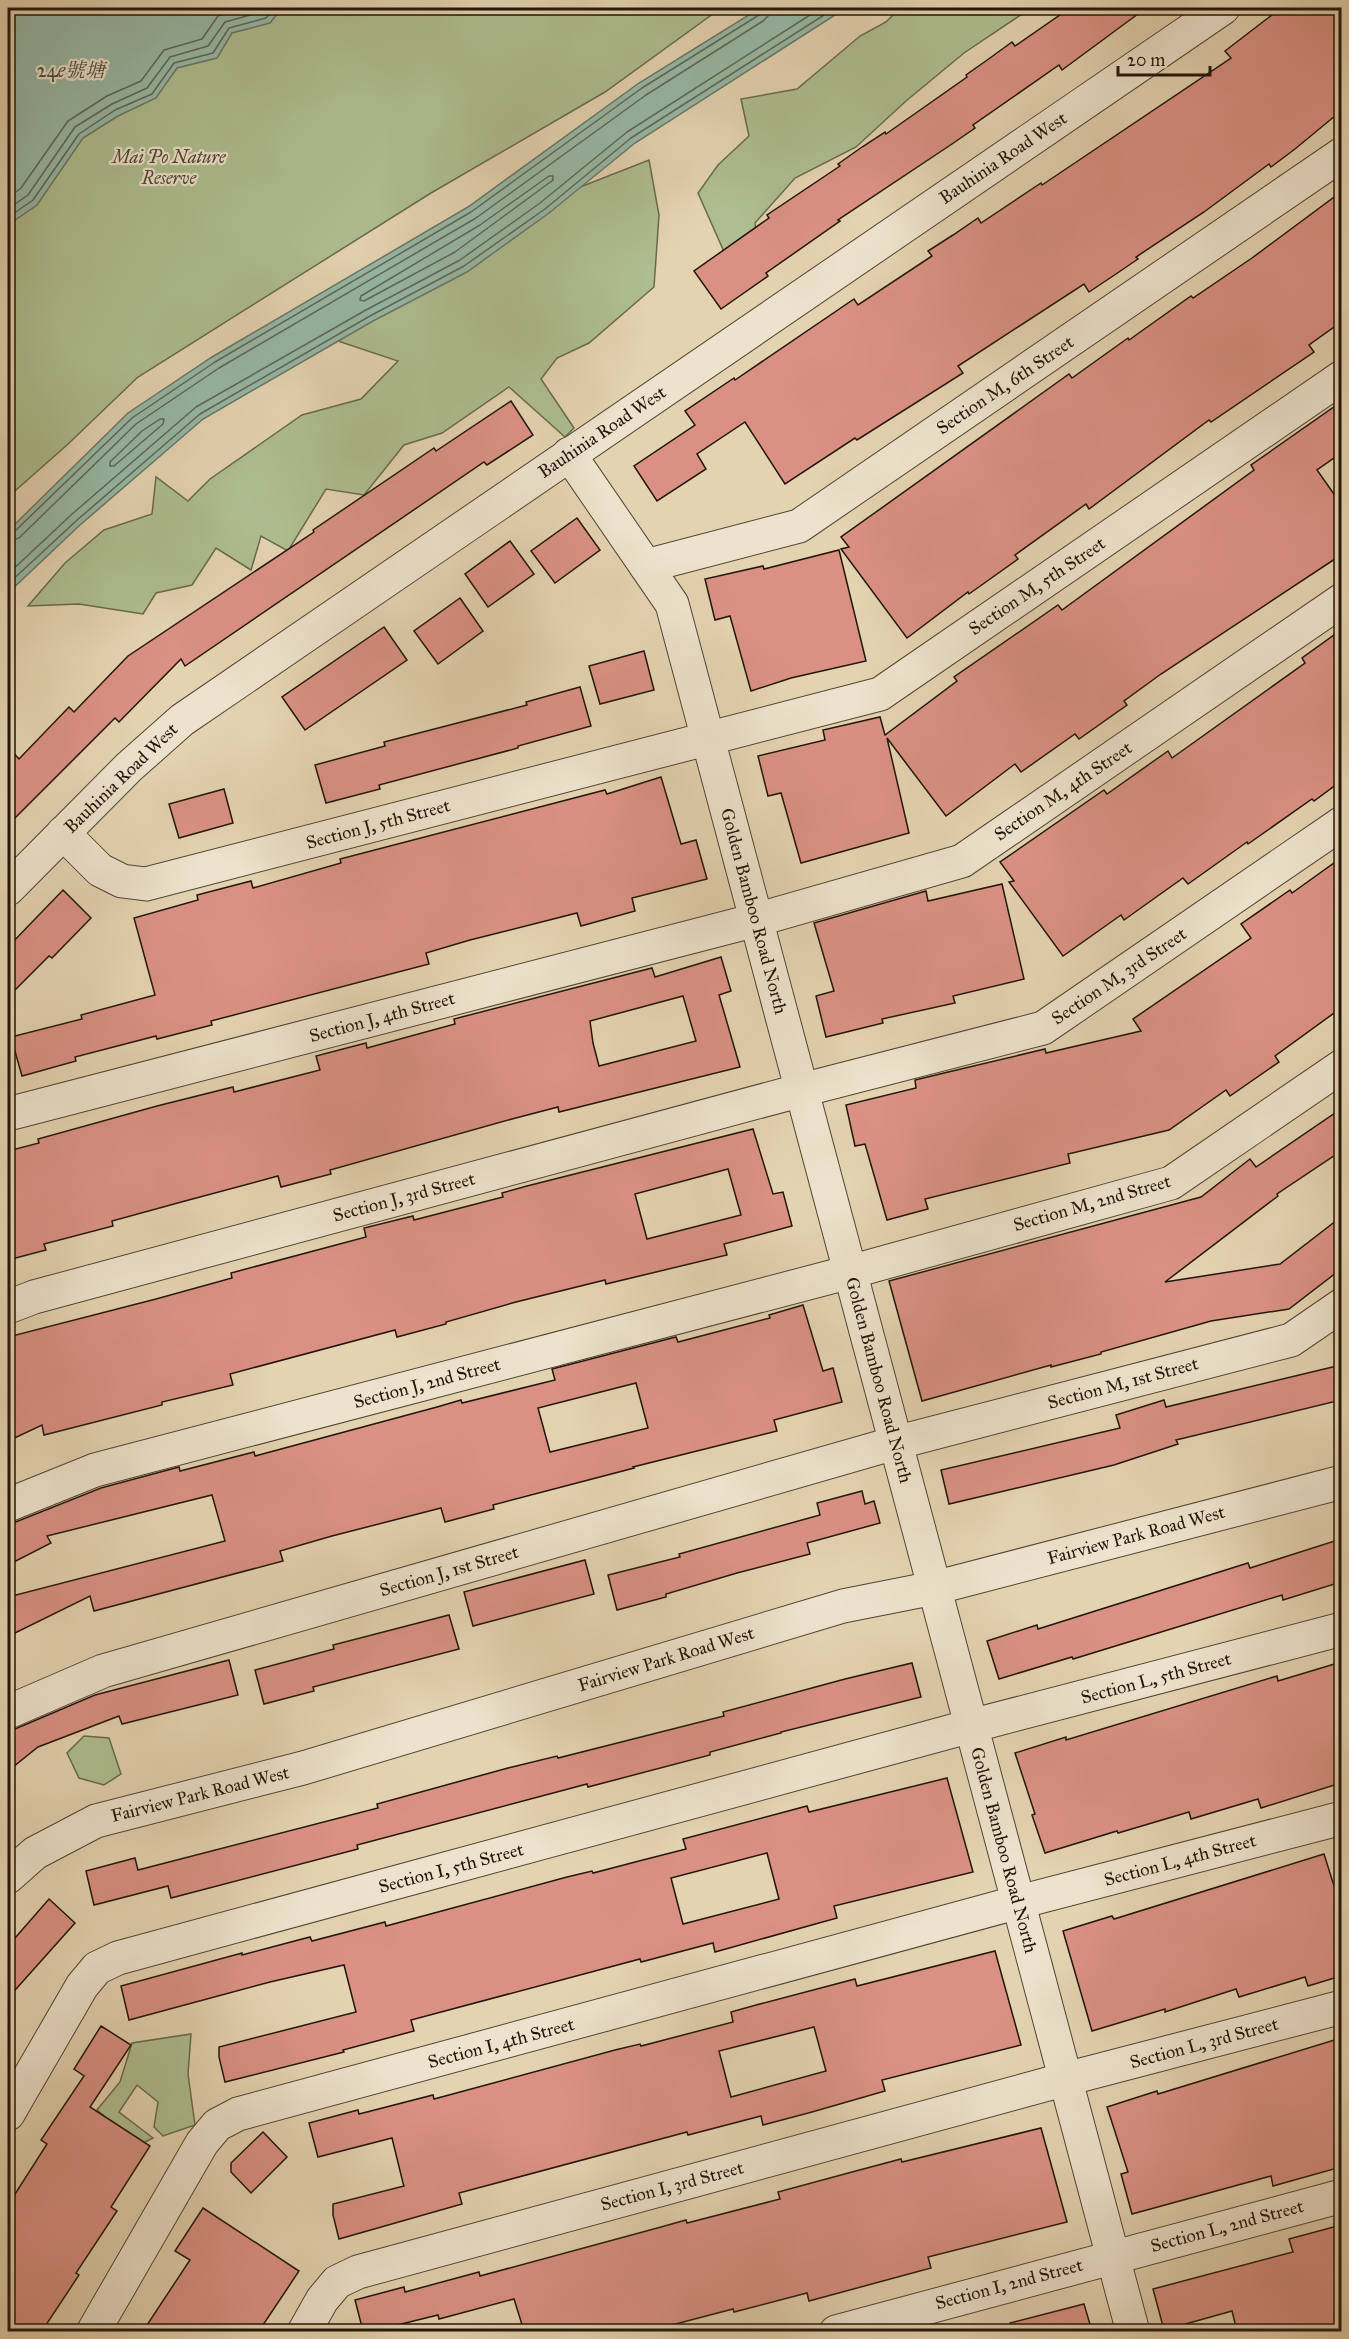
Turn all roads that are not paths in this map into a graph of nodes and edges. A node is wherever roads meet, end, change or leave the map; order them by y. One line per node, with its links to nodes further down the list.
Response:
1 (1223, 8): 4 (street, Bauhinia Road West)
2 (1341, 154): 5 (street, Section M, 6th Street)
3 (1341, 377): 7 (street, Section M, 5th Street)
4 (569, 454): 5 (street, Golden Bamboo Road North); 9 (street, Bauhinia Road West)
5 (646, 566): 7 (street, Golden Bamboo Road North)
6 (1341, 600): 11 (street, Section M, 4th Street)
7 (708, 738): 9 (street, Section J, 5th Street); 11 (street, Golden Bamboo Road North)
8 (1341, 823): 13 (street, Section M, 3rd Street)
9 (63, 833): 10 (street, Bauhinia Road West)
10 (8, 889)
11 (756, 920): 13 (street, Golden Bamboo Road North); 14 (street, Section J, 4th Street)
12 (1341, 1066): 15 (street, Section M, 2nd Street)
13 (802, 1090): 15 (street, Golden Bamboo Road North); 17 (street, Section J, 3rd Street)
14 (8, 1114)
15 (850, 1272): 18 (street, Golden Bamboo Road North); 20 (street, Section J, 2nd Street)
16 (1341, 1305): 18 (street, Section M, 1st Street)
17 (8, 1307)
18 (895, 1443): 21 (street, Golden Bamboo Road North); 23 (street, Section J, 1st Street)
19 (1341, 1482): 21 (street, Fairview Park Road West)
20 (8, 1505)
21 (934, 1588): 24 (street, Golden Bamboo Road North); 26 (street, Fairview Park Road West)
22 (1341, 1629): 24 (street, Section L, 5th Street)
23 (8, 1712)
24 (971, 1726): 27 (street, Golden Bamboo Road North); 30 (street, Section I, 5th Street)
25 (1341, 1818): 27 (street, Section L, 4th Street)
26 (8, 1877)
27 (1018, 1902): 29 (street, Golden Bamboo Road North); 33 (street, Section I, 4th Street)
28 (1341, 2007): 29 (street, Section L, 3rd Street)
29 (1065, 2079): 32 (street, Golden Bamboo Road North); 34 (street, Section I, 3rd Street)
30 (8, 2114)
31 (1341, 2196): 32 (street, Section L, 2nd Street)
32 (1113, 2256): 35 (street, Section I, 2nd Street); 36 (street, Golden Bamboo Road North)
33 (93, 2331)
34 (304, 2331)
35 (836, 2331)
36 (1133, 2331)

